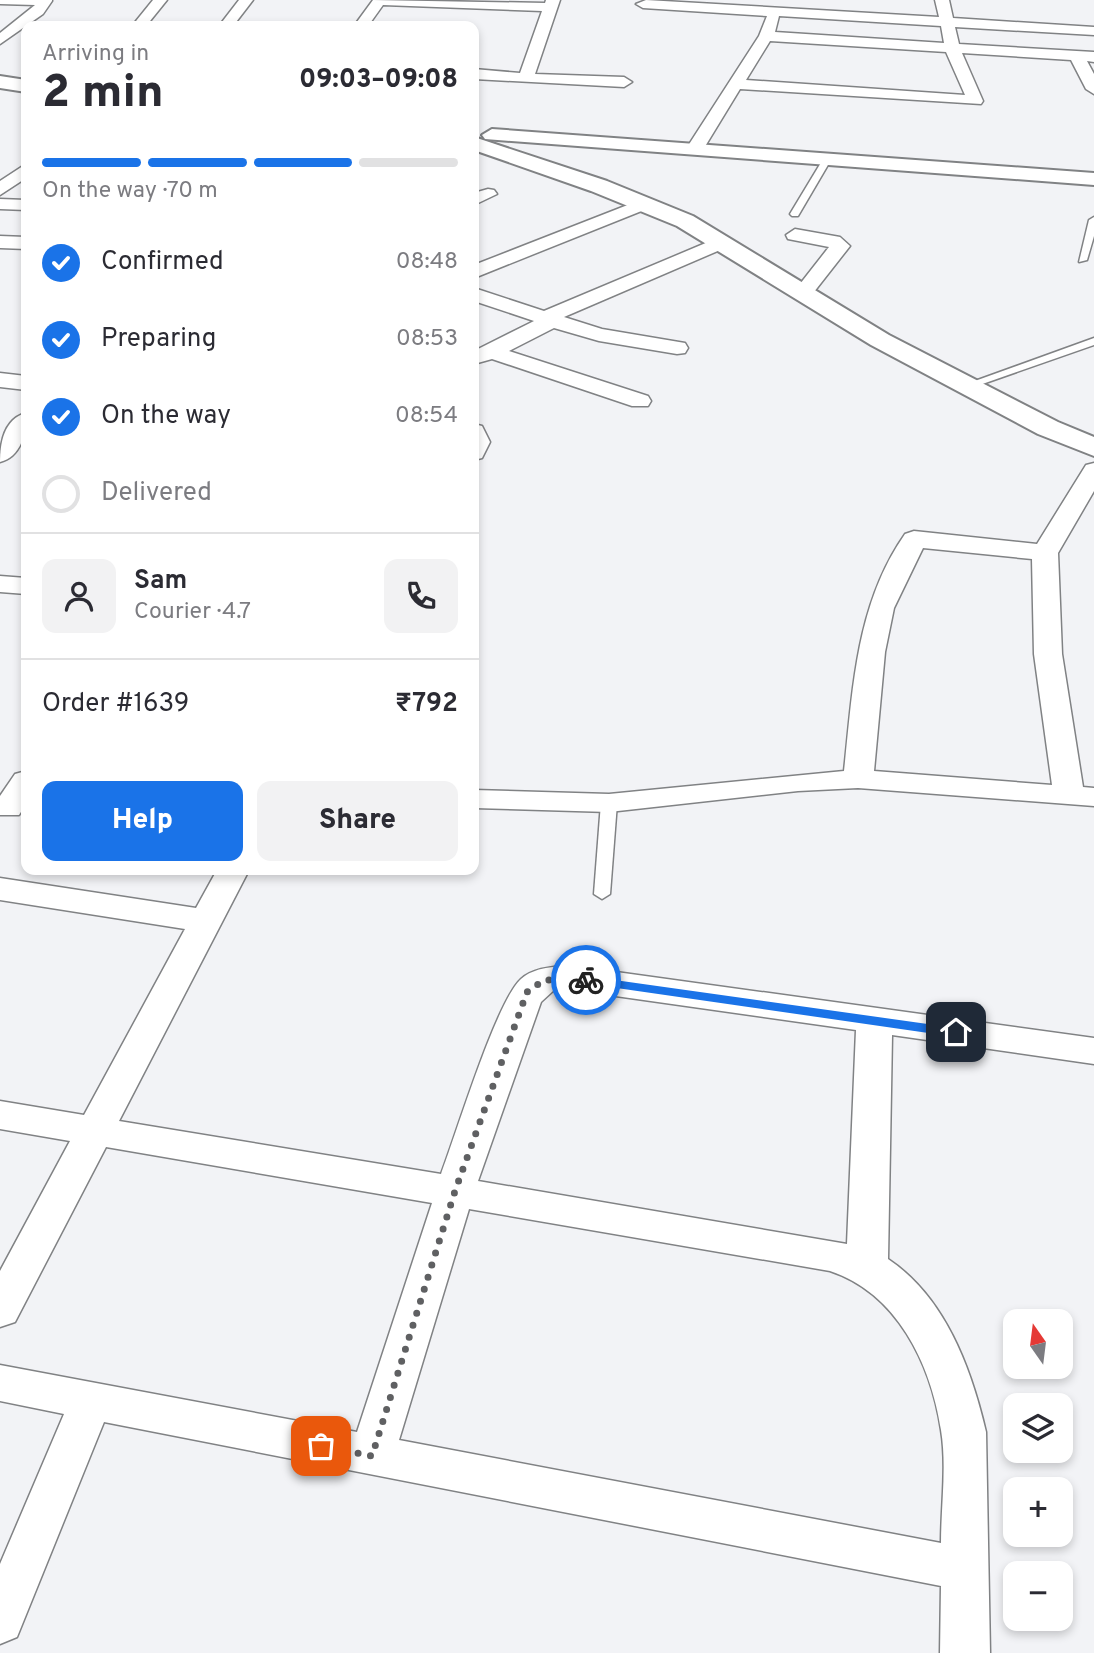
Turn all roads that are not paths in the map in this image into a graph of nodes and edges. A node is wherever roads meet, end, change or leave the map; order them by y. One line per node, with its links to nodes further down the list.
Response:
1 (0, 0): 4 (street)
2 (160, 0): 12 (street)
3 (246, 0): 13 (street)
4 (45, 1): 11 (street)
5 (550, 3): 8 (street); 27 (street)
6 (946, 3): 16 (street)
7 (643, 4): 9 (street)
8 (452, 6): 14 (street)
9 (779, 6): 16 (street); 20 (street)
10 (0, 21): 15 (street)
11 (25, 21)
12 (143, 21)
13 (230, 21)
14 (365, 21)
15 (21, 22)
16 (944, 23): 18 (street); 22 (street)
17 (21, 24): 21 (street)
18 (1035, 28): 19 (street); 23 (street)
19 (1094, 32)
20 (766, 36): 22 (street); 30 (street)
21 (0, 40)
22 (953, 50): 23 (street); 30 (street)
23 (1045, 55): 24 (street)
24 (1077, 57): 25 (street); 32 (street)
25 (1094, 57)
26 (479, 74): 27 (street)
27 (526, 78): 29 (street)
28 (0, 82): 31 (street)
29 (624, 82)
30 (734, 84): 35 (street)
31 (21, 85)
32 (1094, 89)
33 (479, 134): 35 (street)
34 (479, 145): 41 (street)
35 (695, 149): 36 (street)
36 (828, 158): 38 (street); 43 (lane)
37 (21, 173): 39 (street)
38 (1094, 179)
39 (0, 190)
40 (0, 204): 42 (street)
41 (643, 204): 48 (street); 50 (street)
42 (21, 205)
43 (795, 214)
44 (1094, 220): 49 (lane)
45 (795, 235): 51 (street)
46 (0, 242): 47 (street)
47 (21, 243)
48 (720, 243): 51 (street); 53 (street)
49 (1082, 260)
50 (479, 270)
51 (803, 293): 59 (street)
52 (479, 296): 53 (street)
53 (549, 319): 55 (street); 56 (street)
54 (1094, 341): 59 (lane)
55 (677, 348)
56 (481, 356): 60 (street)
57 (0, 380): 58 (street)
58 (21, 382)
59 (967, 386): 62 (street)
60 (640, 401)
61 (21, 427): 63 (street)
62 (1094, 447)
63 (0, 455)
64 (1094, 470): 65 (street)
65 (1045, 553): 68 (street); 70 (street)
66 (0, 584): 67 (street)
67 (21, 586)
68 (858, 779): 70 (street); 72 (street)
69 (21, 790): 73 (street)
70 (1081, 797)
71 (479, 799): 72 (street)
72 (609, 803): 76 (lane)
73 (11, 809)
74 (230, 875): 77 (street)
75 (0, 889): 77 (street)
76 (602, 894)
77 (207, 921): 81 (street)
78 (874, 1021): 79 (street); 82 (street); 83 (street)
79 (1094, 1051)
80 (0, 1115): 81 (street)
81 (94, 1131): 82 (street); 84 (street)
82 (455, 1191): 83 (street); 87 (street)
83 (867, 1267): 88 (street)
84 (0, 1310)
85 (0, 1382): 86 (street)
86 (91, 1401): 87 (street); 89 (street)
87 (372, 1456): 88 (street)
88 (964, 1569): 90 (street)
89 (0, 1621)
90 (965, 1653)

